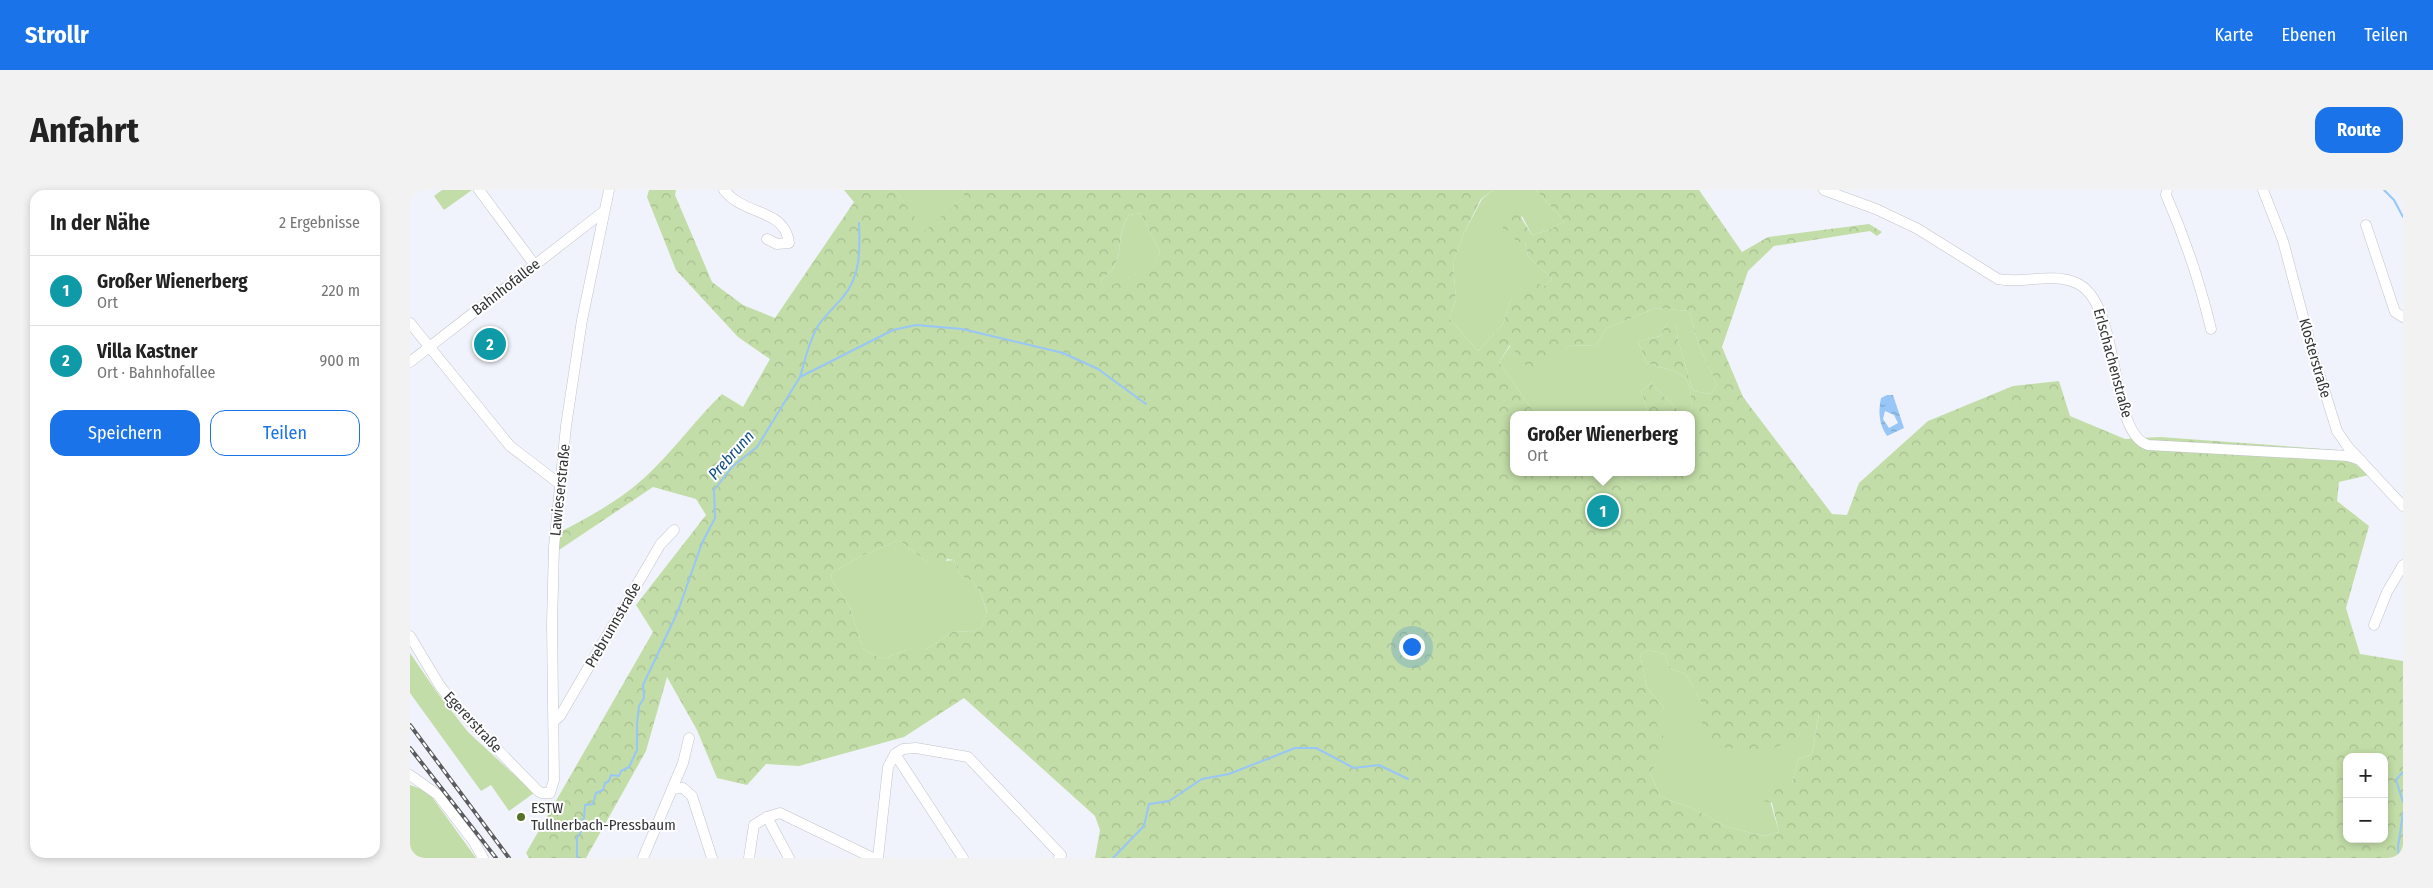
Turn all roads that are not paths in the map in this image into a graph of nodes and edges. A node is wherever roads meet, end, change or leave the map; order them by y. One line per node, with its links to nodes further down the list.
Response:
1 (480, 190): 10 (street)
2 (609, 190): 7 (street, Lawieserstraße)
3 (724, 190): 9 (street)
4 (1824, 190): 16 (street, Erlschachenstraße)
5 (2167, 190): 13 (street)
6 (2263, 190): 16 (street, Klosterstraße)
7 (603, 212): 10 (street, Bahnhofallee); 17 (street, Lawieserstraße)
8 (2366, 225): 11 (street)
9 (767, 239)
10 (534, 264): 14 (street, Bahnhofallee)
11 (2403, 317)
12 (410, 323): 14 (street)
13 (2211, 330)
14 (430, 348): 15 (street, Bahnhofallee); 17 (street)
15 (410, 362)
16 (2360, 460): 18 (street, Klosterstraße)
17 (561, 484): 23 (street, Lawieserstraße)
18 (2403, 506)
19 (674, 530): 23 (street, Prebrunnstraße)
20 (2403, 565): 21 (street)
21 (2374, 625)
22 (410, 636): 28 (street, Egererstraße)
23 (554, 721): 28 (street, Lawieserstraße)
24 (689, 738): 27 (street)
25 (895, 754): 36 (street); 37 (street); 38 (street)
26 (410, 775): 30 (street)
27 (672, 790): 31 (street); 32 (street)
28 (550, 793)
29 (767, 817): 33 (street); 34 (street); 35 (street)
30 (483, 858)
31 (643, 858)
32 (712, 858)
33 (750, 858)
34 (790, 858)
35 (873, 858)
36 (878, 858)
37 (963, 858)
38 (1059, 858)

